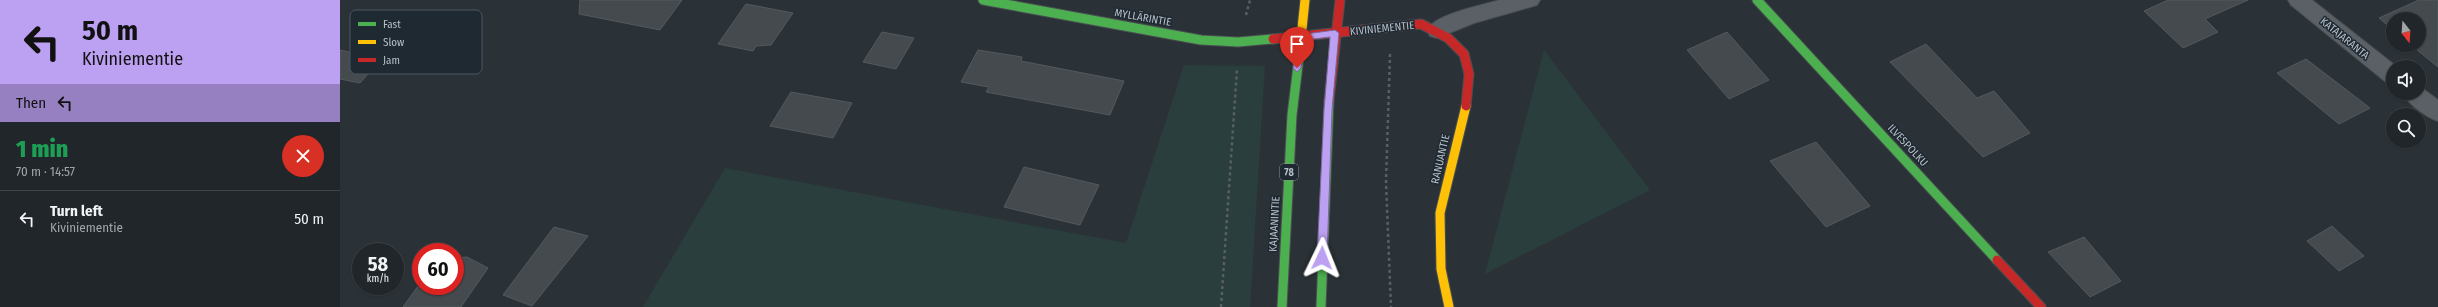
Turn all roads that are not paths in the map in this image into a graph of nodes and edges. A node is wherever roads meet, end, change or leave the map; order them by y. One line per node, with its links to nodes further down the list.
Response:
1 (983, 0): 9 (street, MYLLÄRINTIE)
2 (1305, 0): 9 (street, KAJAANINTIE / 78)
3 (1340, 0): 8 (street)
4 (1530, 0): 7 (street)
5 (1757, 0): 16 (street, ILVESPOLKU)
6 (2298, 0): 10 (street, KATAJARANTA)
7 (1437, 30): 8 (street, KIVINIEMENTIE); 15 (street, RANUANTIE)
8 (1335, 33): 9 (street, KIVINIEMENTIE); 14 (street)
9 (1301, 37): 13 (street, KAJAANINTIE / 78)
10 (2386, 70)
11 (2423, 100): 12 (street)
12 (2438, 112)
13 (1282, 307)
14 (1321, 307)
15 (1449, 307)
16 (2041, 307)

